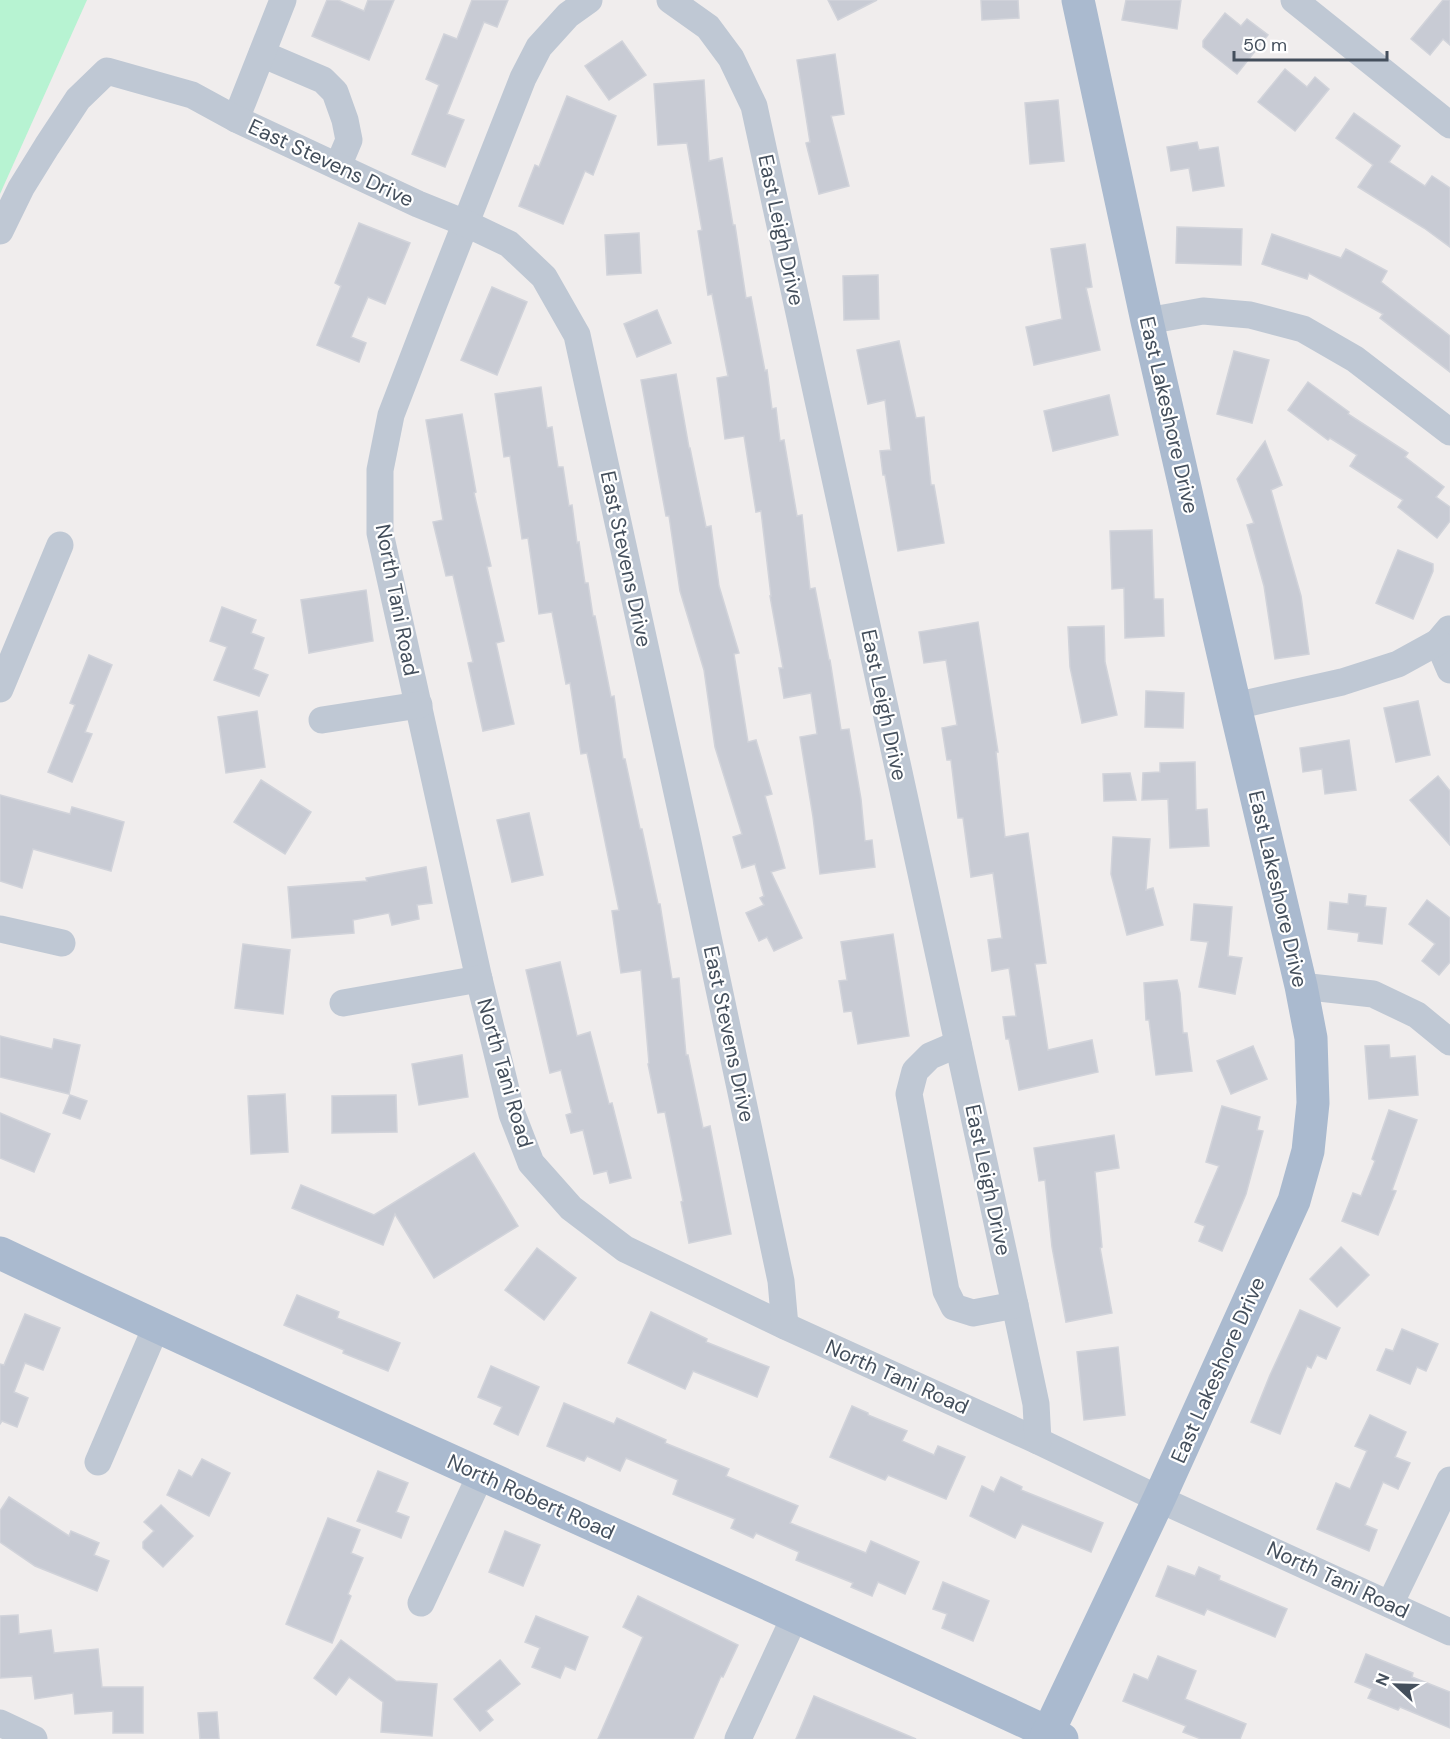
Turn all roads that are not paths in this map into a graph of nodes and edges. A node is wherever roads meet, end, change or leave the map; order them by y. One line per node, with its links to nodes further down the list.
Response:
1 (283, 0): 6 (street)
2 (589, 0): 10 (street)
3 (670, 0): 27 (street, East Leigh Drive)
4 (1078, 0): 12 (main road, East Lakeshore Drive)
5 (1294, 0): 8 (street)
6 (262, 54): 7 (street); 9 (street)
7 (236, 119): 9 (street, East Stevens Drive); 11 (street, East Stevens Drive)
8 (1450, 125)
9 (338, 166): 10 (street, East Stevens Drive)
10 (465, 223): 18 (street, North Tani Road); 30 (street, East Stevens Drive)
11 (0, 231)
12 (1148, 321): 13 (street); 19 (main road, East Lakeshore Drive)
13 (1450, 432)
14 (60, 545): 17 (street)
15 (1444, 634): 16 (street); 19 (street)
16 (1450, 670)
17 (0, 689)
18 (419, 705): 20 (street); 23 (street, North Tani Road)
19 (1235, 706): 24 (main road, East Lakeshore Drive)
20 (322, 720)
21 (0, 928): 22 (street)
22 (62, 943)
23 (479, 979): 25 (street); 30 (street, North Tani Road)
24 (1301, 986): 26 (street); 36 (main road, East Lakeshore Drive)
25 (343, 1003)
26 (1450, 1042)
27 (958, 1044): 29 (street, East Leigh Drive); 29 (street)
28 (0, 1253): 31 (main road, North Robert Road)
29 (1015, 1305): 32 (street, East Leigh Drive)
30 (785, 1326): 32 (street, North Tani Road)
31 (156, 1327): 33 (street); 34 (main road, North Robert Road)
32 (1038, 1441): 36 (street, North Tani Road)
33 (98, 1462)
34 (481, 1474): 37 (street); 39 (main road, North Robert Road)
35 (1450, 1480): 38 (street)
36 (1160, 1499): 38 (street, North Tani Road); 42 (main road, East Lakeshore Drive)
37 (422, 1602)
38 (1390, 1604): 40 (street, North Tani Road)
39 (795, 1616): 42 (main road, North Robert Road); 44 (street)
40 (1450, 1632)
41 (0, 1723): 43 (street)
42 (1052, 1737)
43 (34, 1739)
44 (738, 1739)

